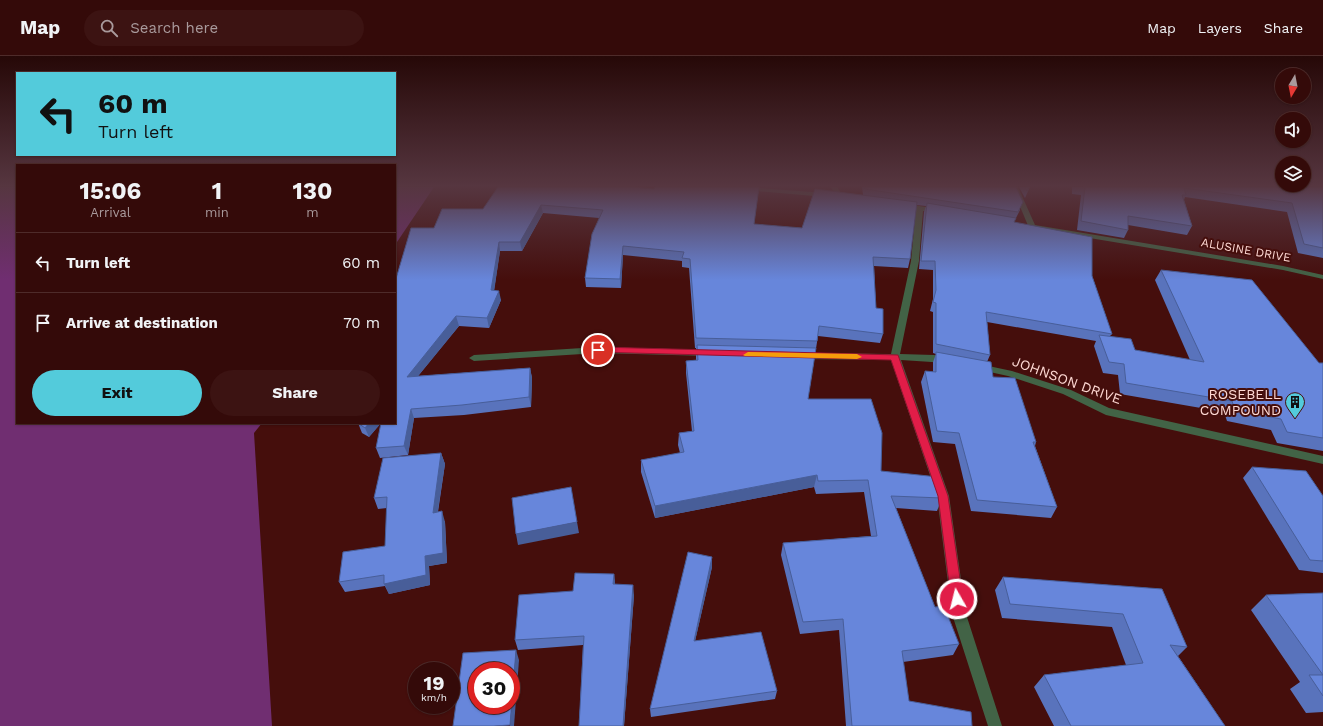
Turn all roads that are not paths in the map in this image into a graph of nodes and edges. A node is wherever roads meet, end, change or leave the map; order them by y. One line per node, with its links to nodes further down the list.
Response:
1 (919, 218): 6 (street)
2 (1025, 218): 3 (street, ALUSINE DRIVE)
3 (1323, 277)
4 (723, 354): 7 (street)
5 (793, 356): 6 (street)
6 (895, 357): 8 (street); 11 (street)
7 (474, 358)
8 (956, 362)
9 (971, 365): 10 (street, JOHNSON DRIVE)
10 (1323, 460)
11 (995, 726)

